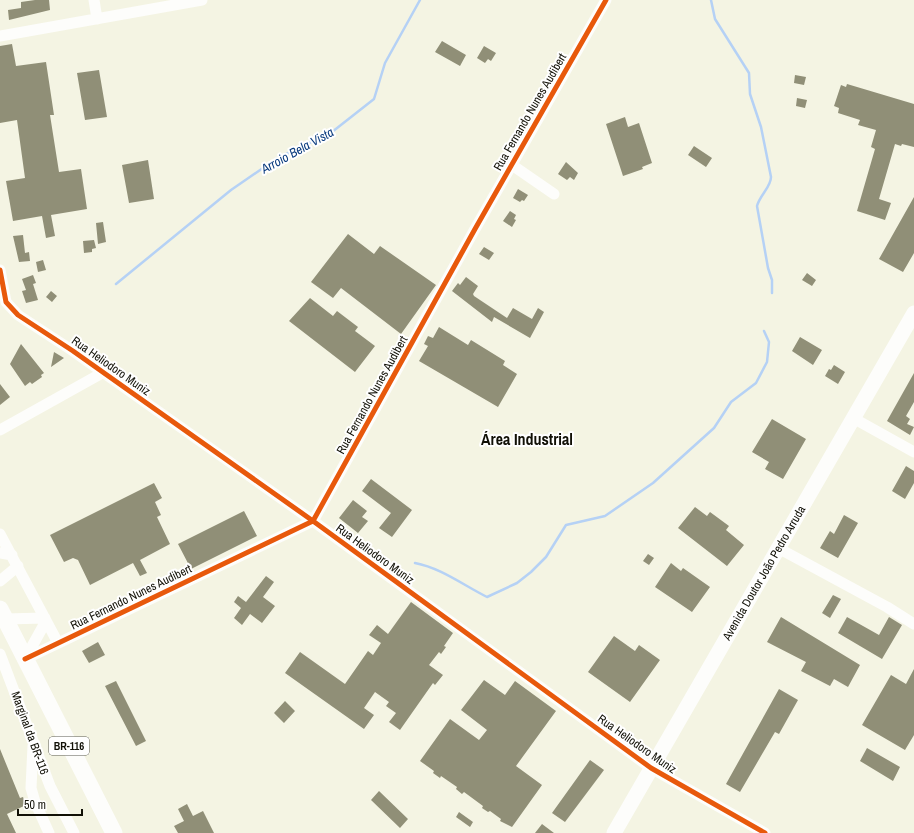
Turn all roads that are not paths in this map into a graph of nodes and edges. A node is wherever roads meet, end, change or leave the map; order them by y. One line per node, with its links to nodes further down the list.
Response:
1 (94, 0): 5 (street)
2 (202, 0): 4 (street)
3 (606, 0): 7 (street, Rua Fernando Nunes Audibert)
4 (190, 1): 5 (street)
5 (97, 19): 6 (street)
6 (0, 36)
7 (512, 165): 8 (street); 15 (street, Rua Fernando Nunes Audibert)
8 (554, 194)
9 (0, 270): 11 (street, Rua Heliodoro Muniz)
10 (914, 313): 12 (main road, Avenida Doutor João Pedro Arruda)
11 (104, 372): 13 (street); 15 (street, Rua Heliodoro Muniz)
12 (854, 418): 14 (street); 17 (main road, Avenida Doutor João Pedro Arruda)
13 (0, 430)
14 (914, 452)
15 (313, 521): 25 (street, Rua Fernando Nunes Audibert); 29 (street, Rua Heliodoro Muniz)
16 (0, 534): 19 (street)
17 (778, 548): 24 (street); 29 (main road, Avenida Doutor João Pedro Arruda)
18 (0, 553): 19 (street)
19 (12, 555): 20 (street)
20 (18, 566): 21 (street); 23 (street)
21 (0, 581)
22 (3, 614): 23 (street); 27 (highway, BR-116)
23 (46, 620): 25 (street); 27 (street)
24 (914, 624)
25 (58, 643): 27 (street, Rua Fernando Nunes Audibert)
26 (0, 654): 28 (street, Marginal da BR-116)
27 (25, 659): 32 (highway, BR-116)
28 (33, 740): 30 (street); 31 (street, Marginal da BR-116)
29 (651, 768): 33 (main road, Avenida Doutor João Pedro Arruda); 34 (street, Rua Heliodoro Muniz)
30 (49, 833)
31 (74, 833)
32 (114, 833)
33 (614, 833)
34 (765, 833)

